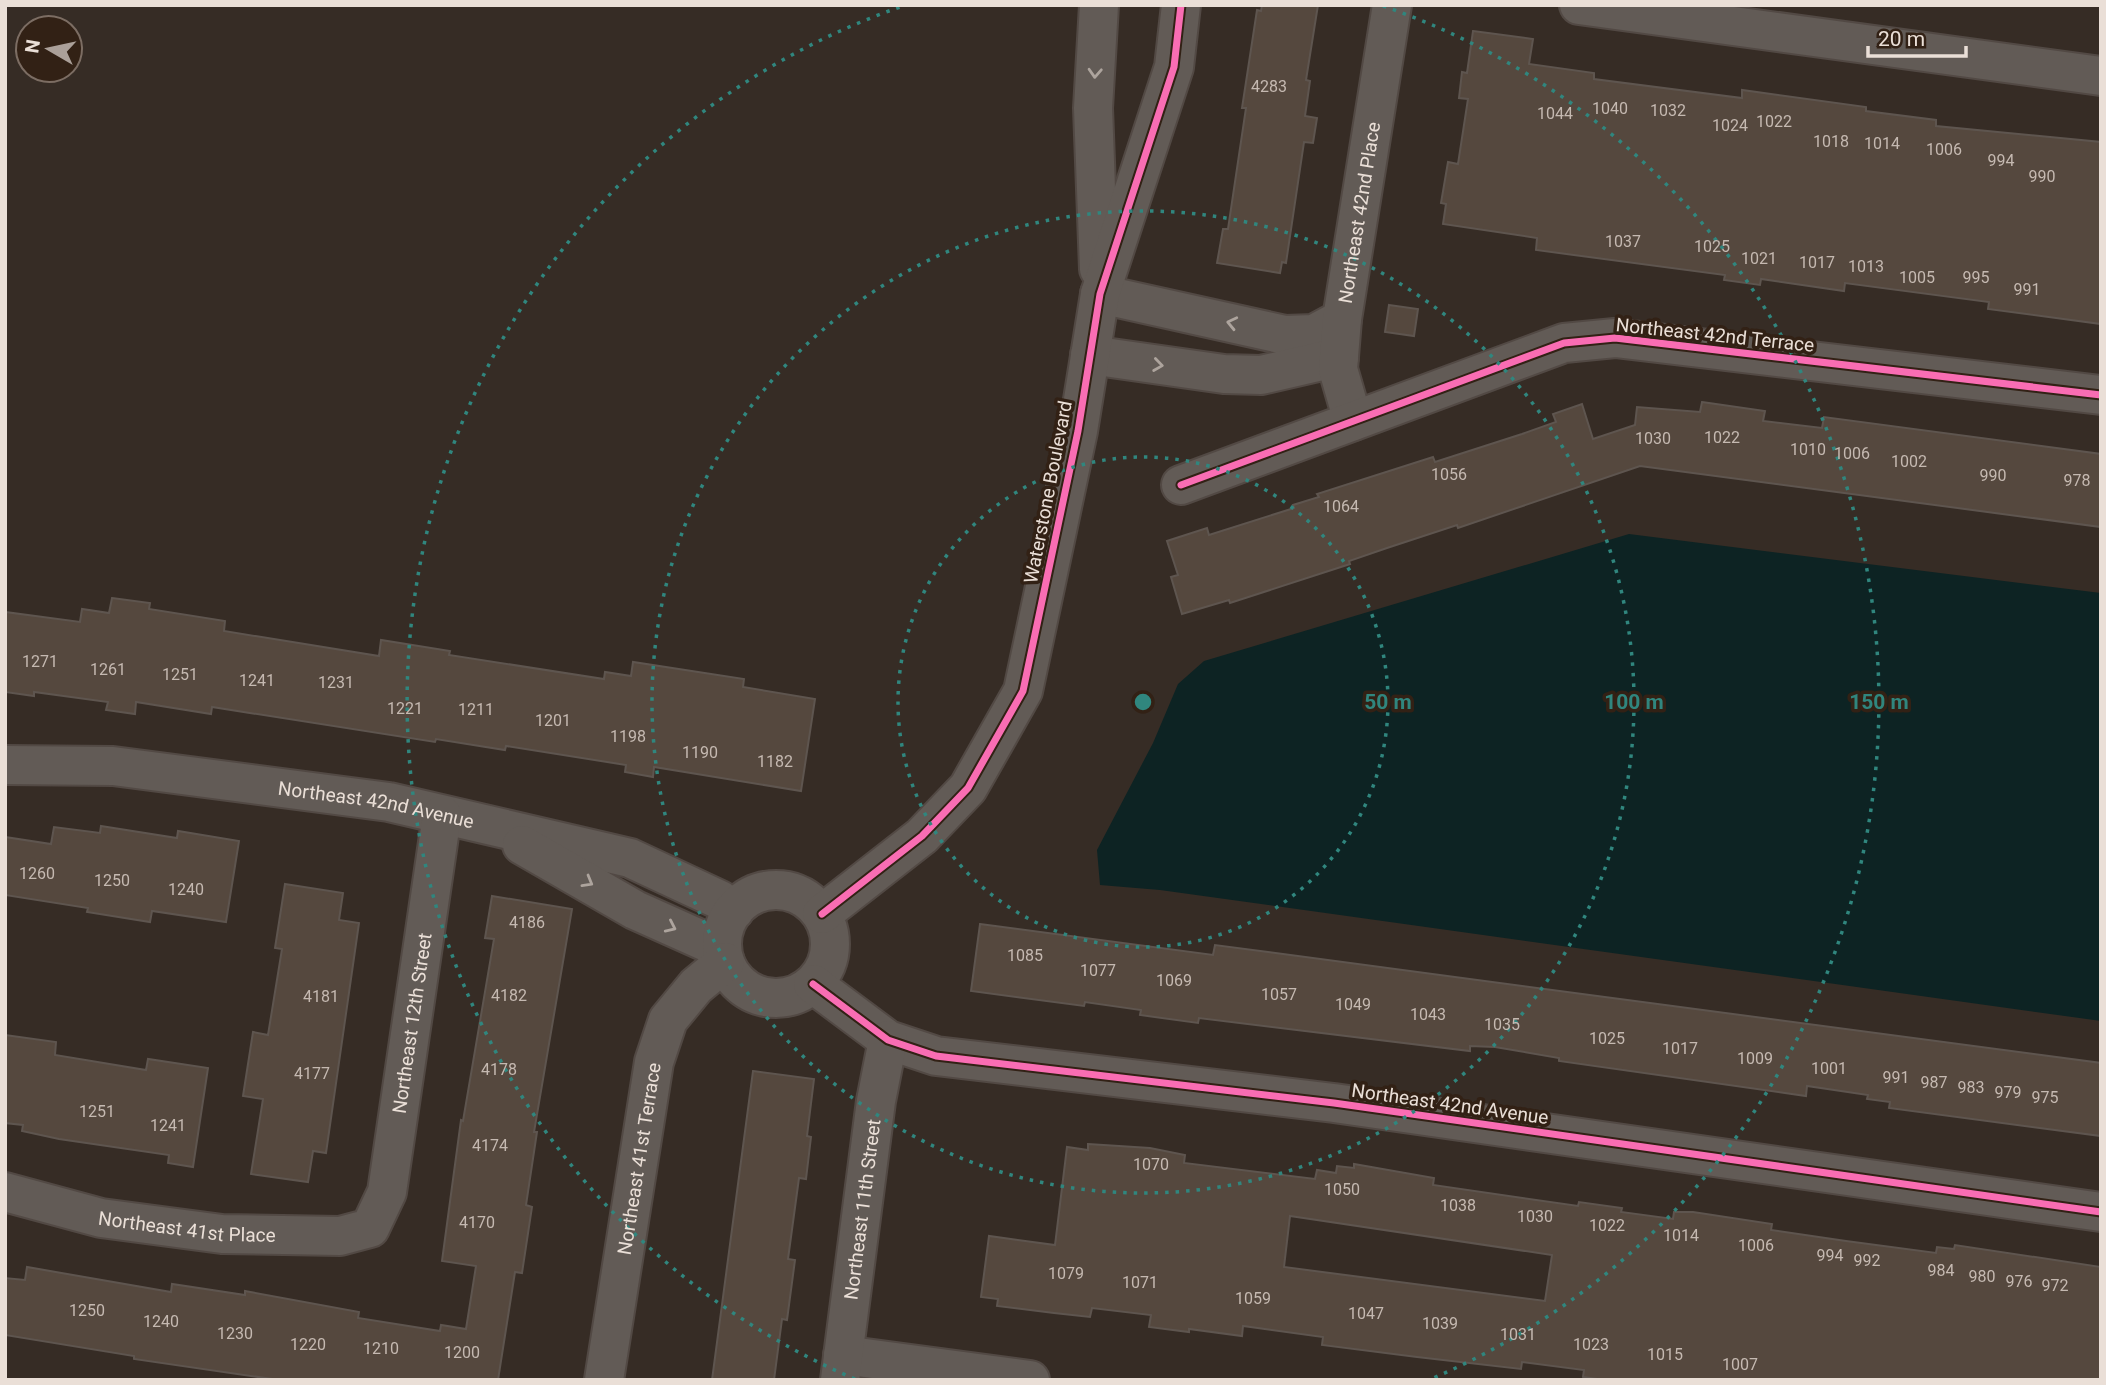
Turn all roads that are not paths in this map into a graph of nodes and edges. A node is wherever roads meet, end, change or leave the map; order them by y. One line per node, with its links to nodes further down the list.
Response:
1 (1099, 5): 6 (street, Waterstone Boulevard, one-way to 6)
2 (1181, 5): 6 (street, Waterstone Boulevard)
3 (1392, 5): 7 (street, Northeast 42nd Place)
4 (1580, 5): 5 (street)
5 (2101, 76)
6 (1100, 294): 7 (street, one-way to 6); 8 (street, Waterstone Boulevard)
7 (1342, 319): 9 (street, Northeast 42nd Place)
8 (1090, 355): 9 (street, one-way to 9); 19 (street, Waterstone Boulevard)
9 (1339, 357): 11 (street, Northeast 42nd Place)
10 (2101, 395): 11 (street, Northeast 42nd Terrace)
11 (1353, 421): 12 (street, Northeast 42nd Terrace)
12 (1181, 485)
13 (5, 765): 14 (street, Northeast 42nd Avenue)
14 (442, 815): 15 (street, Northeast 42nd Avenue); 25 (street, Northeast 12th Street)
15 (486, 825): 16 (street, Northeast 42nd Avenue); 17 (street, one-way to 17)
16 (640, 863): 17 (street); 18 (street, Northeast 42nd Avenue)
17 (621, 902): 20 (street, one-way to 20)
18 (734, 911): 19 (street); 20 (street)
19 (822, 914): 21 (street)
20 (724, 956): 21 (street); 27 (street, Northeast 41st Terrace)
21 (813, 984): 22 (street, Northeast 42nd Avenue)
22 (888, 1040): 24 (street, Northeast 42nd Avenue); 26 (street, Northeast 11th Street)
23 (5, 1192): 25 (street, Northeast 41st Place)
24 (2101, 1212)
25 (370, 1228)
26 (842, 1367): 28 (street)
27 (604, 1380)
28 (1030, 1380)

